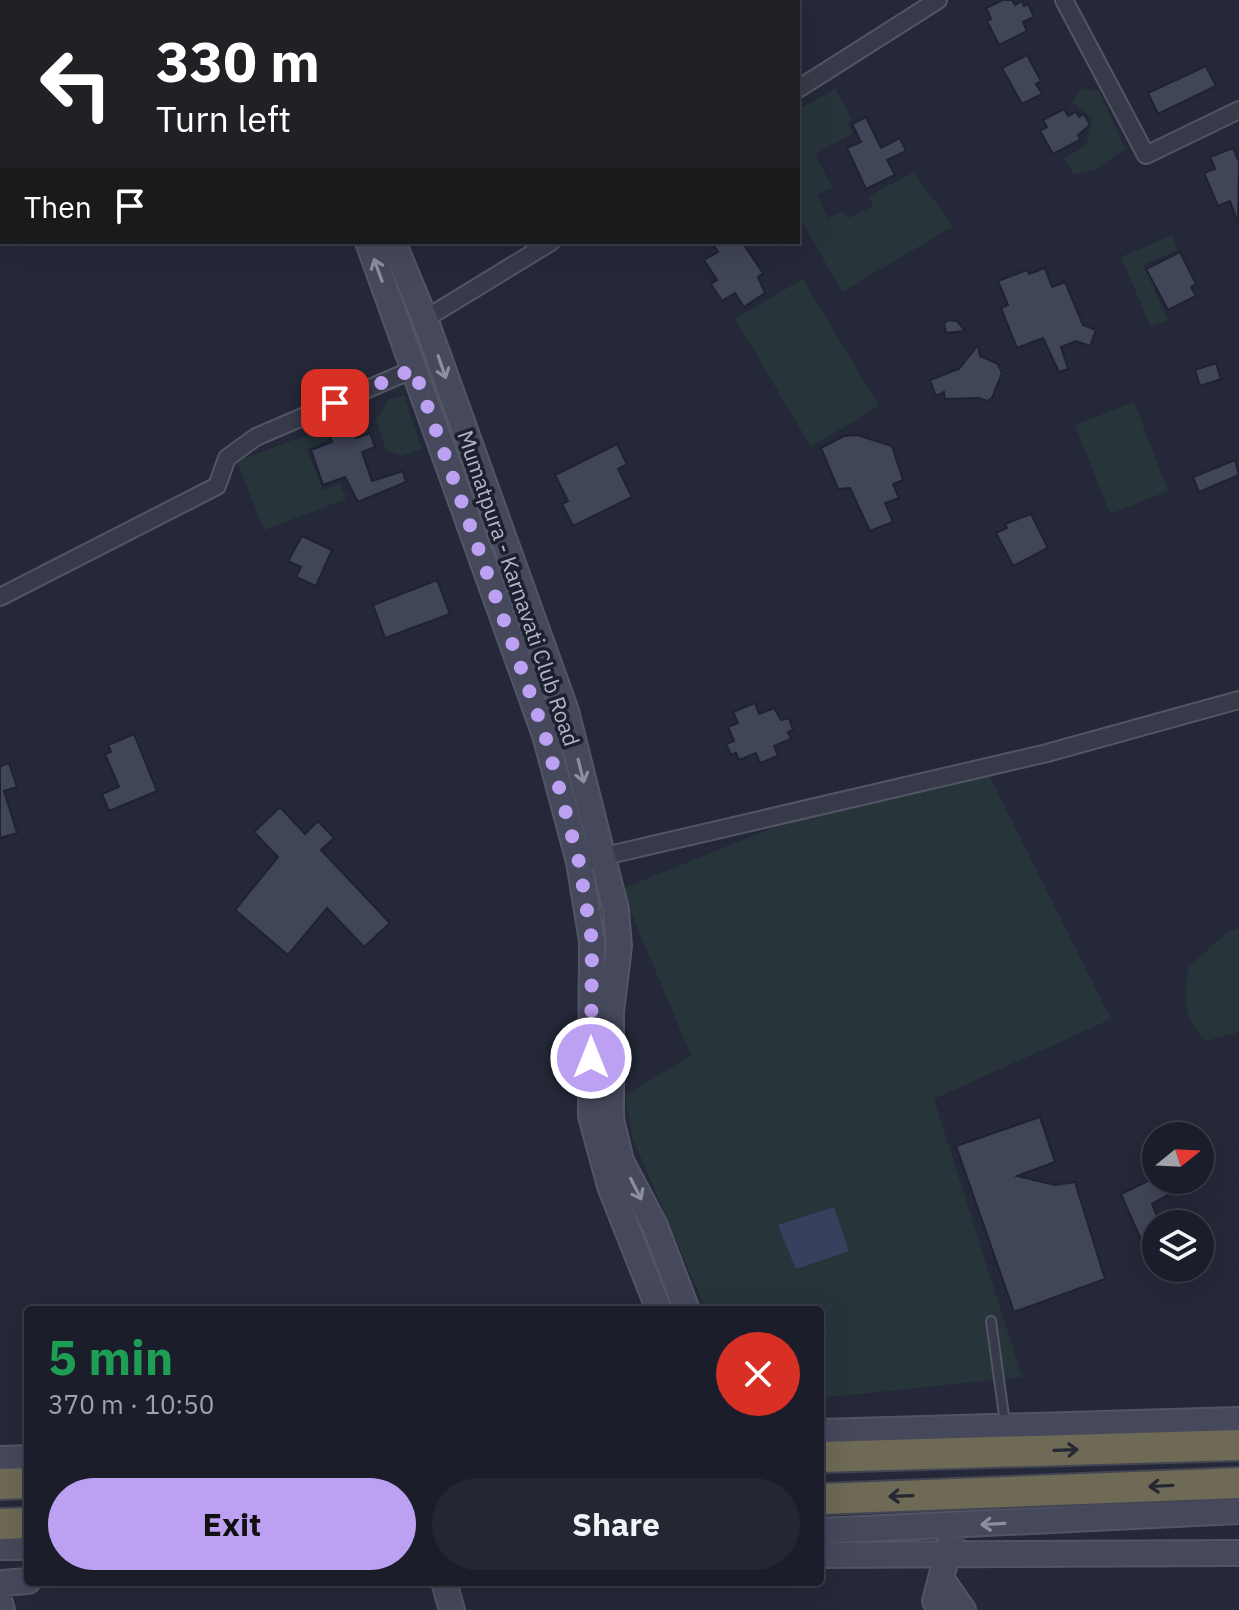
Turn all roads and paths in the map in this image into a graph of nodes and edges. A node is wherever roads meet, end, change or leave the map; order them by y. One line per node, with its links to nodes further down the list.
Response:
1 (938, 0): 3 (street)
2 (1064, 0): 4 (street)
3 (800, 88)
4 (1239, 110)
5 (369, 244): 9 (street, Mumatpura - Karnavati Club Road, one-way to 5)
6 (394, 244): 8 (street, Mumatpura - Karnavati Club Road)
7 (548, 244): 8 (street)
8 (425, 319): 12 (street, Mumatpura - Karnavati Club Road, one-way to 12)
9 (414, 369): 10 (street); 12 (street, Mumatpura - Karnavati Club Road)
10 (0, 597)
11 (1239, 700): 12 (street)
12 (591, 859): 13 (street, Mumatpura - Karnavati Club Road); 14 (street, Mumatpura - Karnavati Club Road, one-way to 14)
13 (657, 1306)
14 (685, 1306)
15 (991, 1321): 18 (lane)
16 (1239, 1420): 18 (street)
17 (824, 1432): 18 (street)
18 (1007, 1440): 19 (highway, one-way to 19); 20 (highway)
19 (1239, 1445)
20 (824, 1457)
21 (24, 1458): 22 (street)
22 (0, 1459)
23 (24, 1483): 25 (highway)
24 (1239, 1483): 26 (highway, one-way to 26)
25 (0, 1484)
26 (964, 1494): 27 (highway, one-way to 27); 31 (street)
27 (824, 1499)
28 (1239, 1511): 31 (street, one-way to 31)
29 (24, 1523): 30 (highway)
30 (0, 1524)
31 (954, 1526): 32 (street); 35 (street)
32 (824, 1531)
33 (0, 1547): 34 (street)
34 (24, 1547)
35 (949, 1552): 36 (street); 37 (street); 38 (street)
36 (1239, 1553)
37 (824, 1555)
38 (942, 1580): 45 (street); 46 (street)
39 (24, 1581): 40 (street)
40 (0, 1583)
41 (445, 1586): 44 (street)
42 (0, 1603): 43 (street)
43 (2, 1610)
44 (452, 1610)
45 (940, 1610)
46 (963, 1610)

